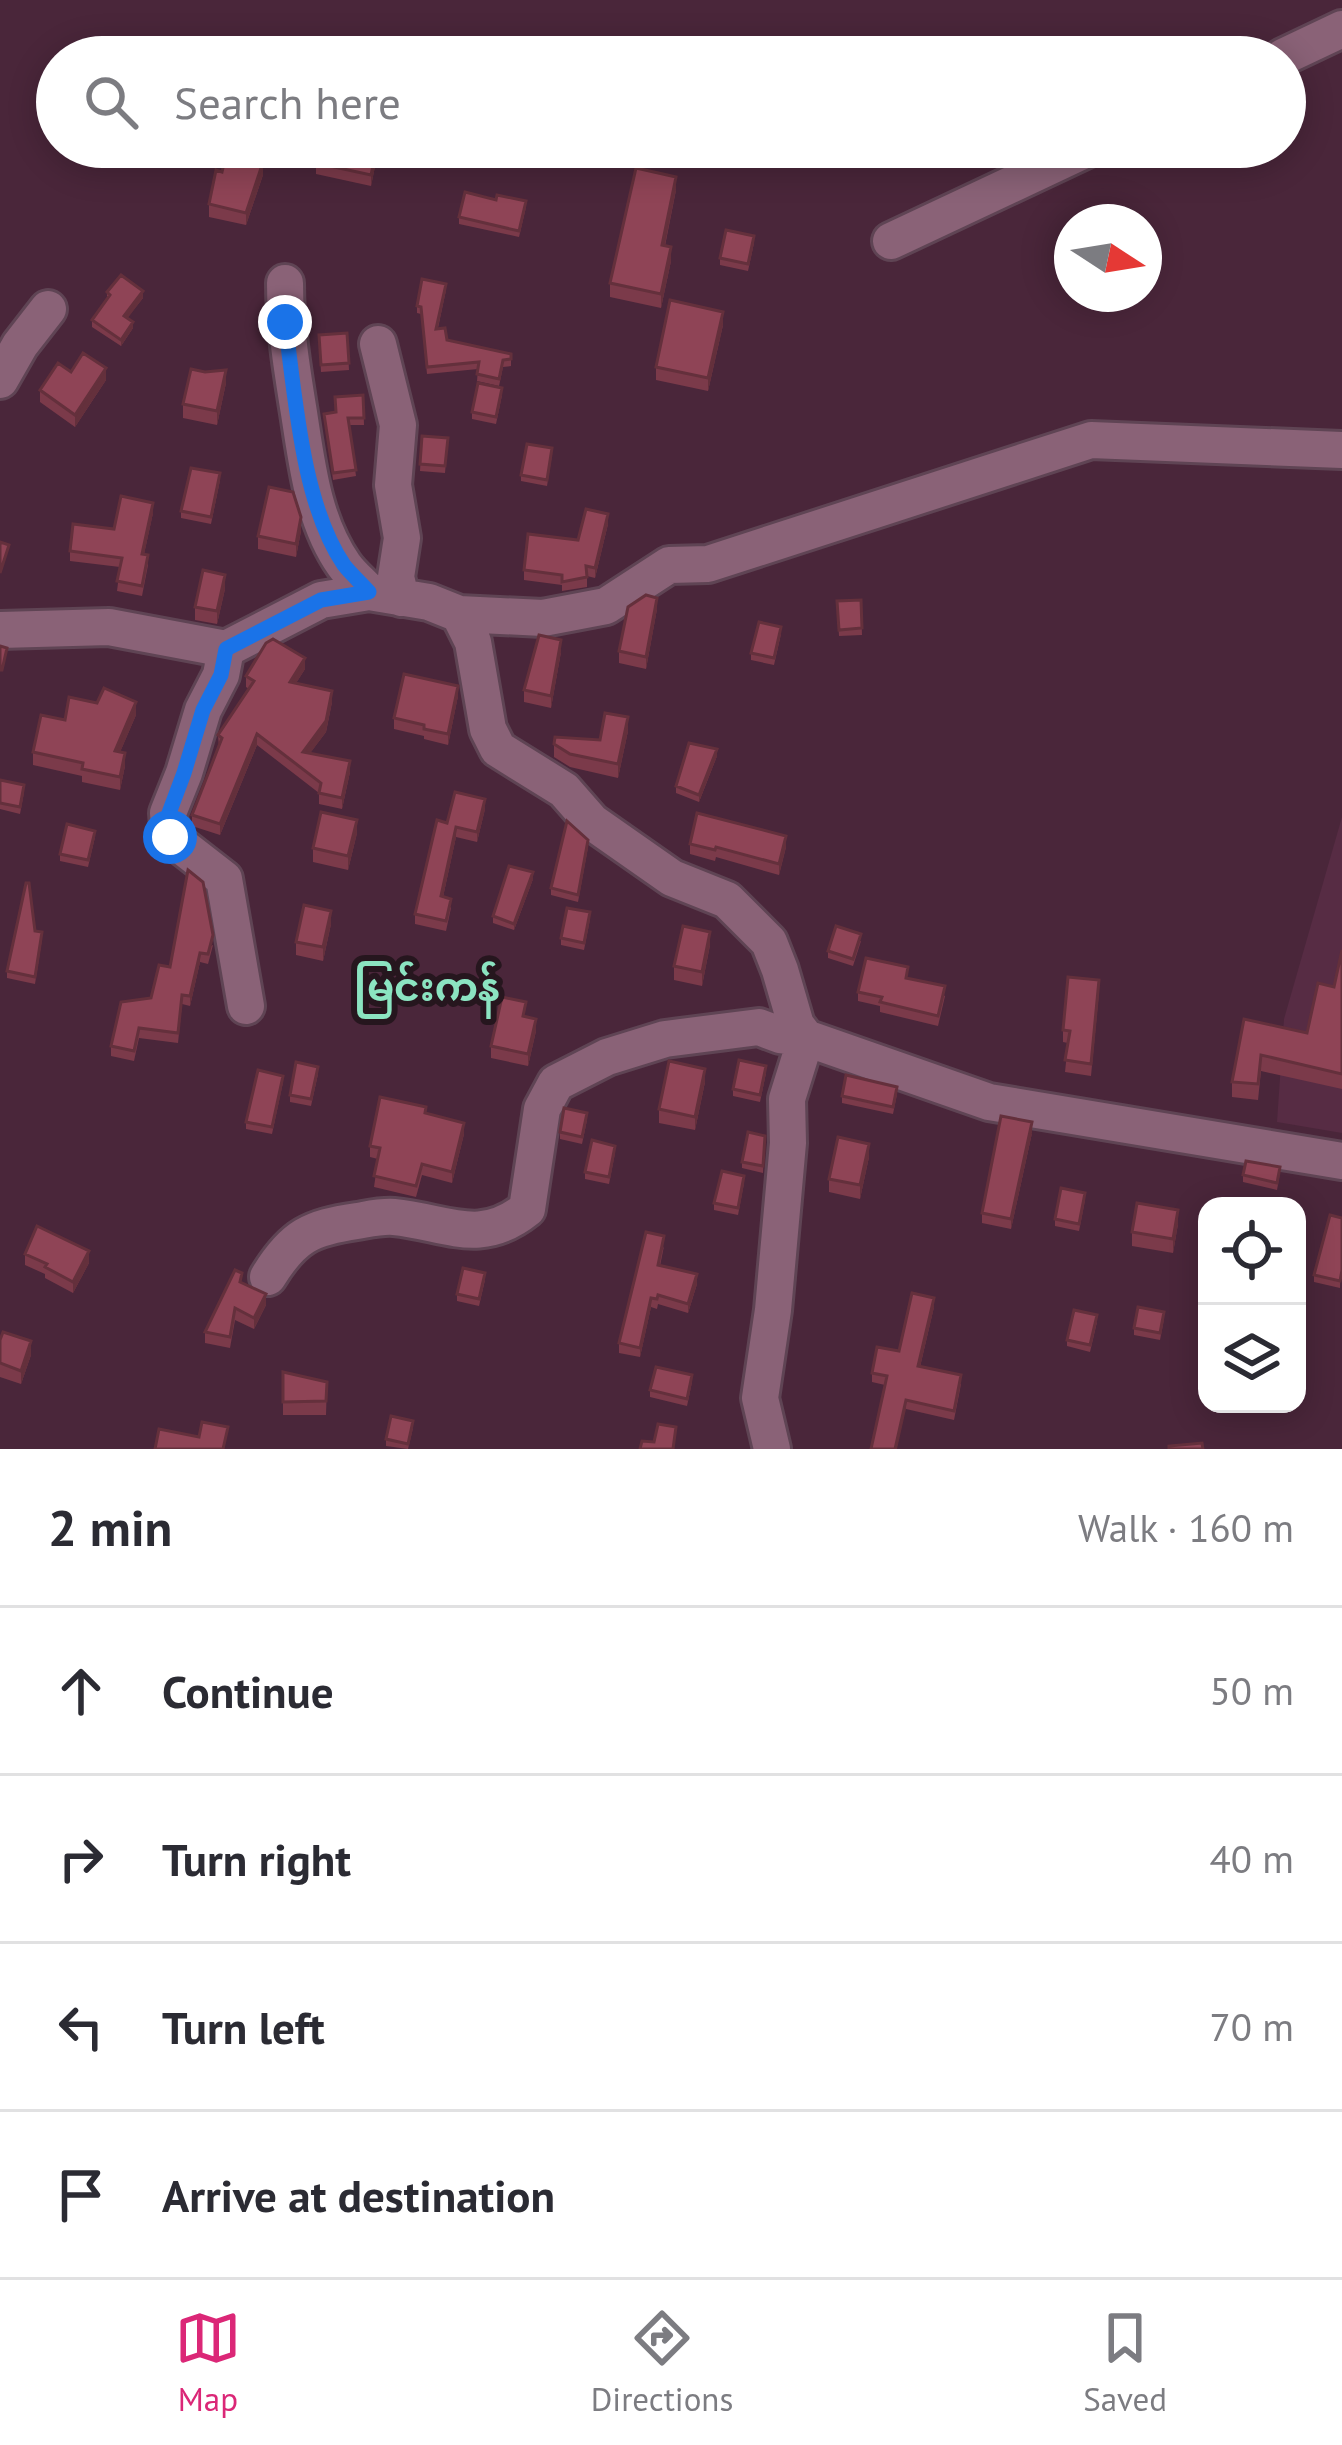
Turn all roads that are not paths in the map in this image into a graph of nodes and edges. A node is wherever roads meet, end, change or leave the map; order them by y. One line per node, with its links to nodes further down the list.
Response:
1 (1342, 29): 2 (street)
2 (1306, 46)
3 (1046, 168): 4 (street)
4 (891, 241)
5 (284, 284): 10 (street)
6 (47, 308): 8 (street)
7 (378, 344): 10 (street)
8 (0, 380)
9 (1342, 451): 11 (street)
10 (385, 595): 11 (street); 13 (street)
11 (459, 614): 15 (street)
12 (0, 630): 13 (street)
13 (226, 649): 14 (street)
14 (246, 1006)
15 (806, 1038): 16 (street); 17 (street); 18 (street)
16 (1342, 1162)
17 (268, 1277)
18 (772, 1449)

